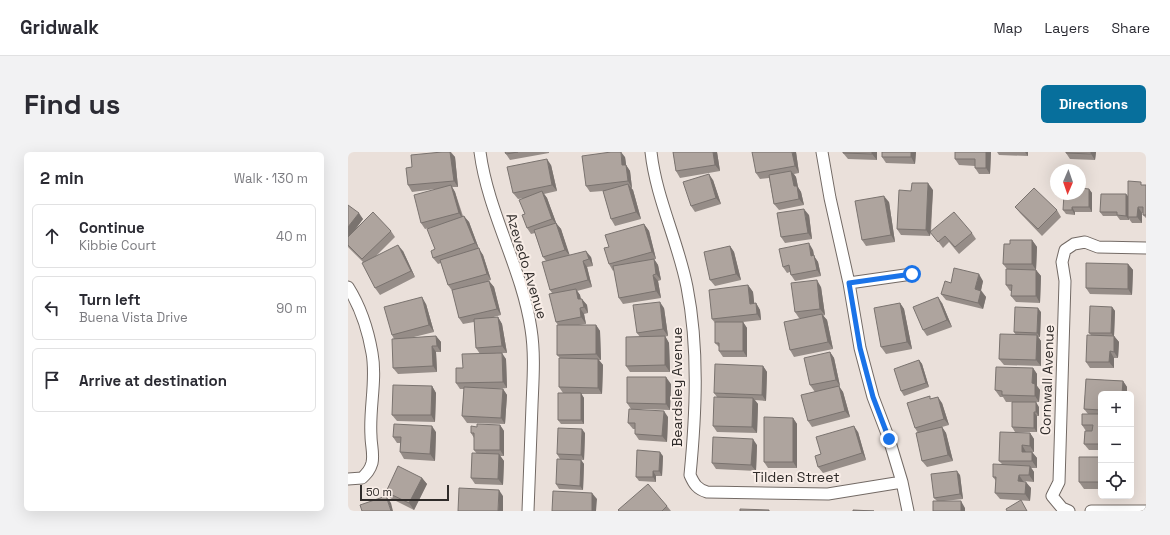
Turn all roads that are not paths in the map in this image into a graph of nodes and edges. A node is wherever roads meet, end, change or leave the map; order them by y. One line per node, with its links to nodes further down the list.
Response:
1 (480, 152): 12 (street, Azevedo Avenue)
2 (651, 152): 9 (street, Beardsley Avenue)
3 (822, 152): 6 (street)
4 (1146, 248): 11 (street, Cornwall Avenue)
5 (912, 274): 6 (street)
6 (849, 283): 10 (street)
7 (348, 287): 8 (street)
8 (348, 479)
9 (693, 482): 10 (street, Tilden Street)
10 (902, 482): 13 (street)
11 (1065, 509)
12 (528, 511)
13 (908, 511)
14 (1090, 511): 15 (street)
15 (1146, 511)

